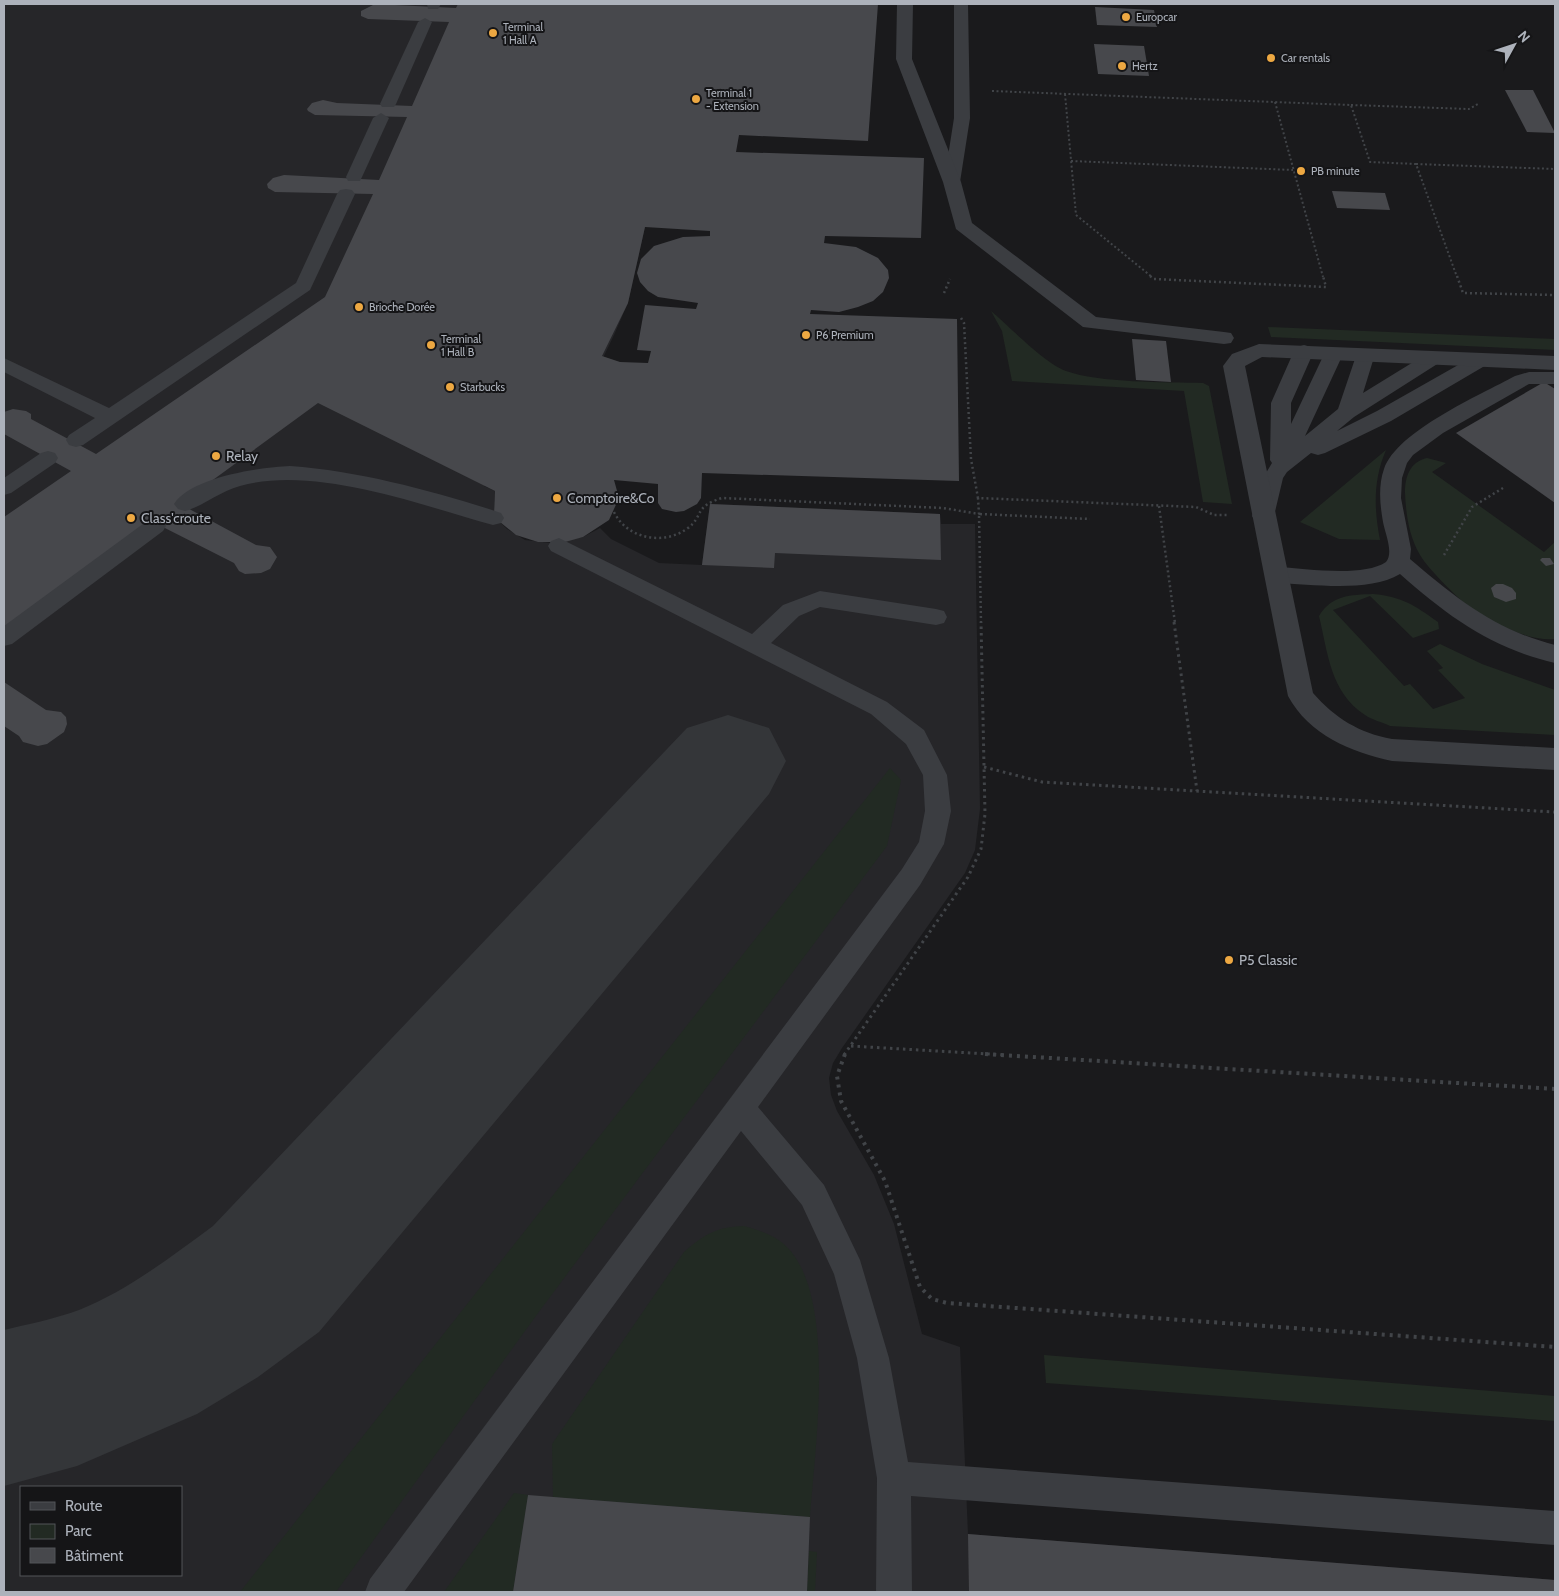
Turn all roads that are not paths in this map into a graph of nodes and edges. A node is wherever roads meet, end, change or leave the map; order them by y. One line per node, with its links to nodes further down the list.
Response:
1 (905, 4): 5 (street)
2 (961, 4): 5 (lane)
3 (425, 22): 4 (lane)
4 (354, 177)
5 (952, 182): 7 (street)
6 (346, 194): 17 (lane)
7 (1224, 338)
8 (1304, 351): 9 (street); 20 (lane); 23 (street)
9 (1334, 352): 10 (street); 20 (lane)
10 (1365, 354): 11 (street); 16 (lane)
11 (1435, 358): 12 (street); 16 (lane)
12 (1481, 360): 13 (street); 20 (lane)
13 (1555, 363)
14 (4, 364): 17 (lane)
15 (1555, 378): 27 (lane)
16 (1347, 412): 20 (lane)
17 (110, 417): 18 (lane)
18 (76, 440)
19 (48, 458): 21 (lane)
20 (1280, 467): 23 (lane)
21 (4, 488)
22 (185, 504): 24 (lane)
23 (1263, 516): 28 (street)
24 (493, 518)
25 (156, 526): 30 (lane)
26 (559, 546): 31 (lane)
27 (1399, 561): 28 (lane); 32 (lane)
28 (1276, 575): 33 (street)
29 (936, 617): 31 (lane)
30 (4, 638)
31 (755, 645): 34 (lane)
32 (1555, 654)
33 (1555, 760)
34 (740, 1108): 35 (lane); 37 (lane)
35 (894, 1478): 36 (lane); 38 (lane)
36 (1555, 1528)
37 (383, 1592)
38 (894, 1592)

